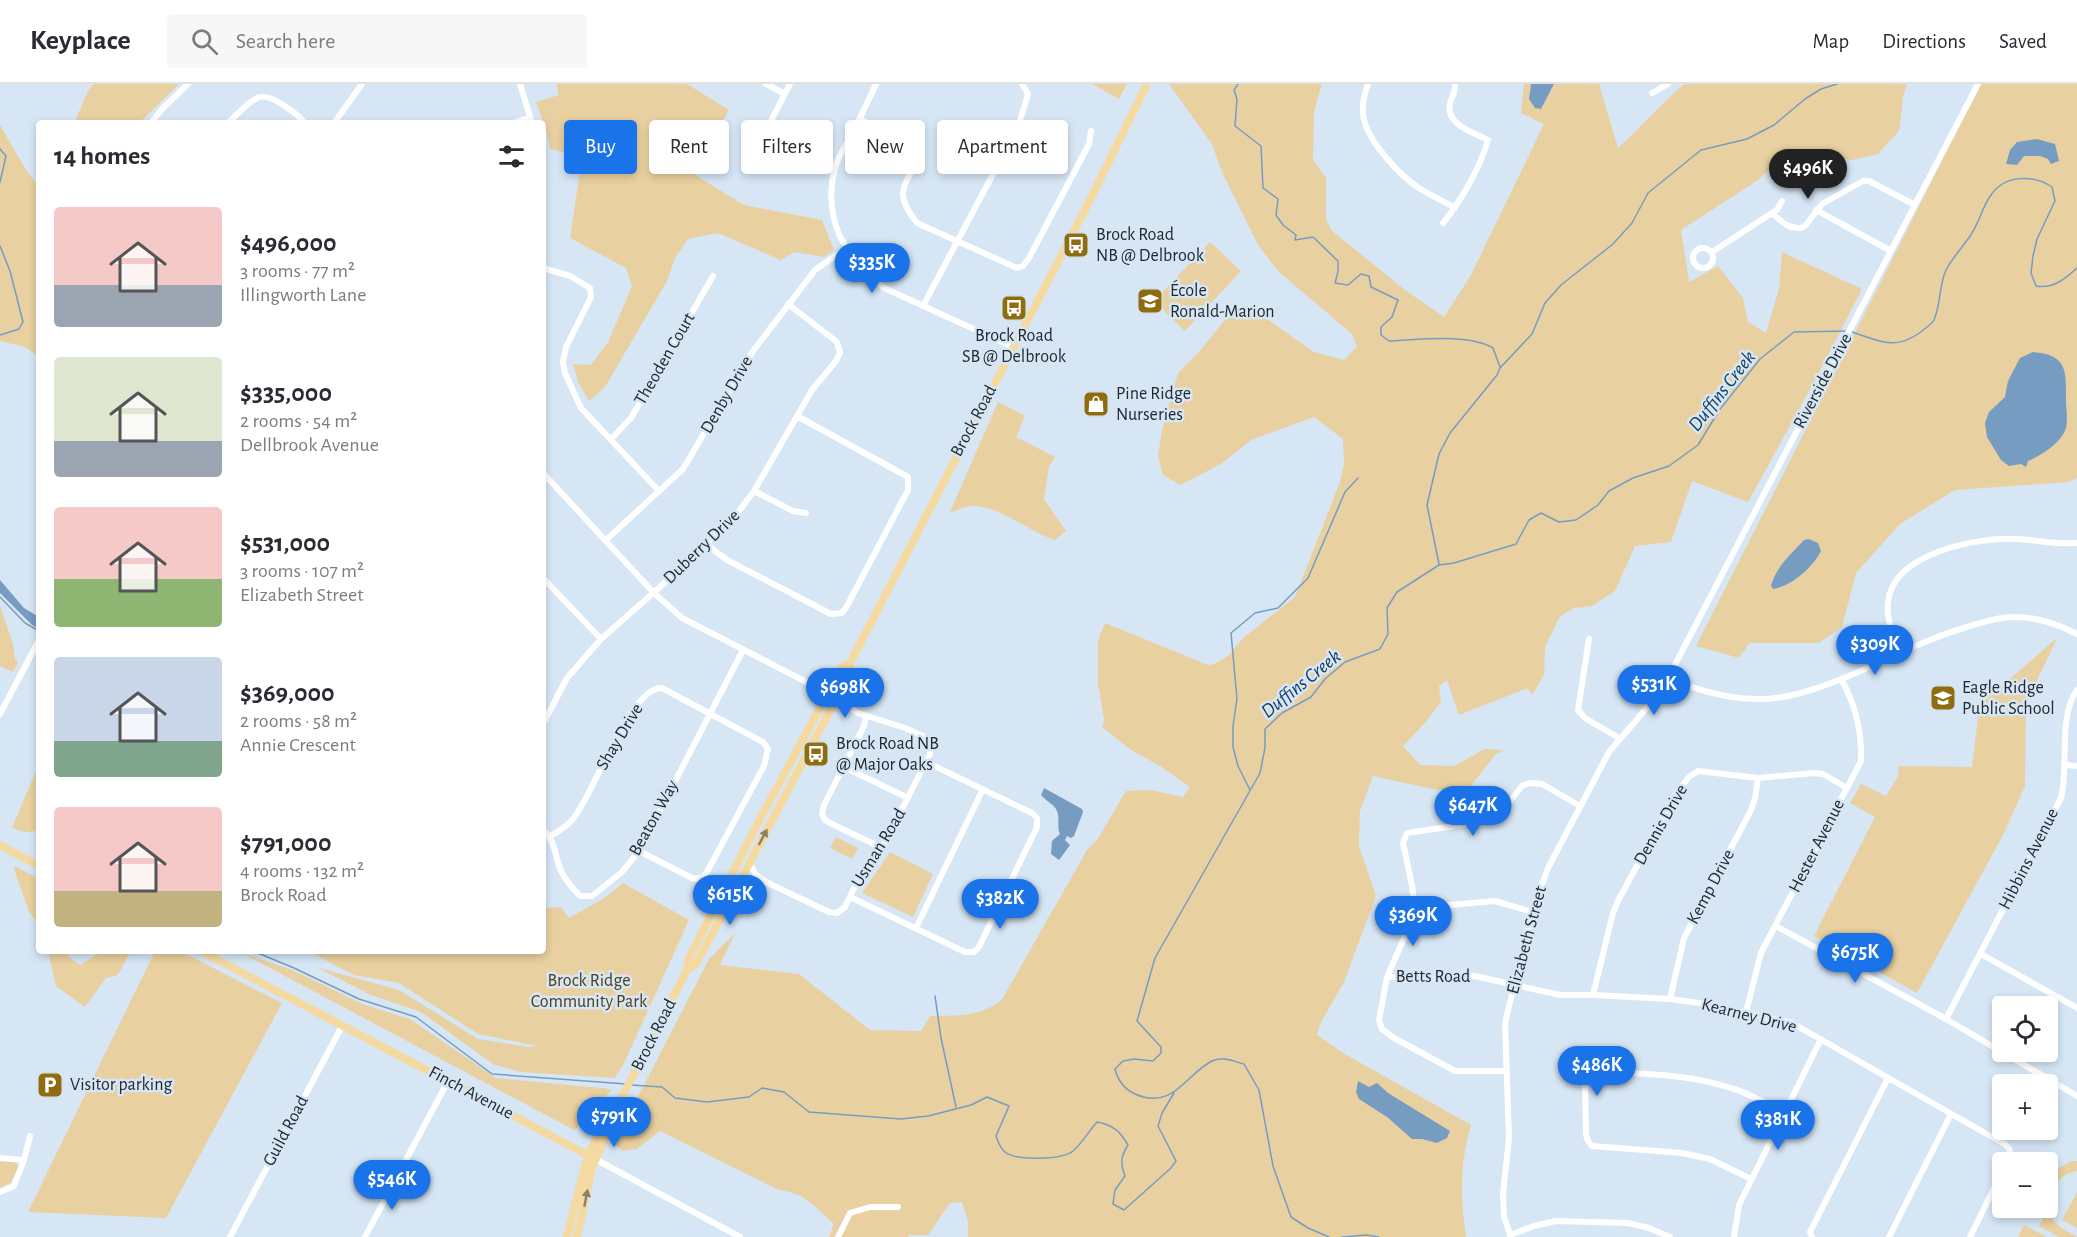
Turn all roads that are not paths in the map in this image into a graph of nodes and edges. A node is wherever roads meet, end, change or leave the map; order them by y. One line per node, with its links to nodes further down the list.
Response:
1 (188, 84): 16 (street)
2 (362, 84): 19 (street)
3 (520, 84): 20 (street)
4 (766, 84): 14 (street)
5 (790, 84): 14 (street)
6 (876, 84): 15 (street)
7 (1022, 84): 30 (street)
8 (1147, 84): 38 (main road, Brock Road)
9 (1368, 84): 26 (street)
10 (1455, 84): 26 (street)
11 (1668, 84): 13 (street)
12 (1978, 84): 25 (street, Riverside Drive)
13 (1652, 93)
14 (785, 94): 21 (street)
15 (860, 119): 31 (street)
16 (154, 120)
17 (231, 120): 18 (street)
18 (301, 120)
19 (336, 120)
20 (531, 120)
21 (772, 120)
22 (1091, 131): 30 (street)
23 (910, 174): 30 (street)
24 (1782, 201): 28 (street)
25 (1915, 205): 27 (street); 32 (street, Riverside Drive)
26 (1455, 208): 29 (street)
27 (1816, 210): 28 (street); 32 (street)
28 (1772, 213): 33 (street)
29 (1443, 223)
30 (957, 242): 37 (street)
31 (845, 249): 36 (street, Denby Drive); 37 (street)
32 (1891, 251): 57 (street, Riverside Drive)
33 (1712, 252)
34 (546, 269): 40 (street)
35 (713, 276): 40 (street, Theoden Court)
36 (788, 304): 39 (street, Duberry Drive); 42 (street, Denby Drive)
37 (923, 306): 38 (street)
38 (1013, 347): 56 (main road, Brock Road)
39 (797, 416): 43 (street, Duberry Drive); 47 (street)
40 (611, 439): 42 (street)
41 (546, 476): 45 (street)
42 (659, 491): 45 (street, Denby Drive)
43 (754, 491): 44 (street); 47 (street, Duberry Drive)
44 (806, 513)
45 (606, 540): 49 (street)
46 (2077, 543): 55 (street)
47 (707, 545): 49 (street, Duberry Drive)
48 (546, 581): 51 (street)
49 (654, 593): 51 (street, Duberry Drive); 54 (street)
50 (2077, 634): 55 (street)
51 (601, 639): 65 (street, Duberry Drive)
52 (1589, 639): 66 (street)
53 (36, 647): 62 (street)
54 (743, 650): 60 (street); 63 (street, Beaton Way)
55 (1899, 652): 58 (street)
56 (850, 663): 60 (main road, Brock Road); 61 (main road, Brock Road)
57 (1668, 678): 58 (street); 66 (street, Elizabeth Street)
58 (1841, 679): 72 (street, Hester Avenue)
59 (2077, 690): 68 (street, Hibbins Avenue)
60 (827, 694): 61 (street); 81 (main road, Brock Road)
61 (836, 700): 64 (street); 82 (main road, Brock Road, one-way to 61)
62 (0, 714)
63 (709, 714): 77 (street, Shay Drive); 80 (street, Beaton Way); 80 (street, Shay Drive)
64 (866, 716): 67 (street); 70 (street)
65 (546, 718)
66 (1619, 738): 75 (street, Elizabeth Street)
67 (926, 762): 73 (street); 74 (street, Usman Road)
68 (2066, 765): 69 (street); 92 (street, Hibbins Avenue)
69 (2077, 766)
70 (844, 767): 74 (street); 79 (street)
71 (1758, 778): 72 (street, Dennis Drive); 96 (street, Dennis Drive); 97 (street, Kemp Drive)
72 (1847, 788): 89 (street, Hester Avenue)
73 (983, 789): 90 (street); 90 (street)
74 (908, 798): 79 (street, Usman Road)
75 (1580, 806): 87 (street); 88 (street, Elizabeth Street)
76 (546, 833): 77 (street)
77 (550, 836): 80 (street, Beaton Way)
78 (0, 845): 83 (main road)
79 (882, 848): 86 (street, Usman Road)
80 (639, 851)
81 (737, 862): 84 (main road); 93 (main road, Brock Road)
82 (749, 863): 84 (main road, Brock Road); 85 (street, Usman Road)
83 (36, 864)
84 (741, 877): 85 (street, Usman Road); 93 (main road, Brock Road)
85 (768, 883): 86 (street, Usman Road)
86 (850, 897): 90 (street)
87 (1415, 908): 88 (street); 94 (street)
88 (1532, 912): 95 (street, Elizabeth Street)
89 (1776, 926): 99 (street, Hester Avenue); 100 (street)
90 (916, 928)
91 (207, 954): 101 (main road, Finch Avenue)
92 (1982, 954): 98 (street); 100 (street, Hibbins Avenue)
93 (687, 970): 111 (main road, Brock Road)
94 (1387, 977): 95 (street, Betts Road); 103 (street)
95 (1515, 985): 96 (street, Kearney Drive); 103 (street, Elizabeth Street)
96 (1593, 995): 97 (street, Kearney Drive)
97 (1670, 999): 99 (street, Kearney Drive)
98 (2077, 1008)
99 (1746, 1012): 102 (street, Kearney Drive)
100 (1946, 1019): 106 (street)
101 (342, 1026): 105 (main road, Finch Avenue); 119 (street, Guild Road)
102 (1821, 1039): 104 (street, Kearney Drive); 107 (street)
103 (1506, 1071): 118 (street, Elizabeth Street)
104 (1888, 1078): 108 (street, Kearney Drive); 127 (street)
105 (448, 1081): 111 (main road, Finch Avenue); 120 (street)
106 (2077, 1096)
107 (1784, 1113): 114 (street); 114 (street)
108 (1951, 1114): 110 (street, Kearney Drive); 128 (street)
109 (30, 1136): 113 (street)
110 (2010, 1152)
111 (592, 1157): 121 (main road, Brock Road); 122 (main road, Brock Road, one-way to 111); 123 (street, Finch Avenue)
112 (0, 1158): 113 (street)
113 (24, 1160): 115 (street)
114 (1751, 1179): 126 (street)
115 (0, 1192)
116 (1992, 1192): 129 (street)
117 (898, 1207): 124 (street)
118 (1510, 1236): 125 (street)
119 (230, 1237)
120 (365, 1237)
121 (567, 1237)
122 (578, 1237)
123 (740, 1237)
124 (838, 1237)
125 (1670, 1237)
126 (1734, 1237)
127 (1812, 1237)
128 (1889, 1237)
129 (1970, 1237)

